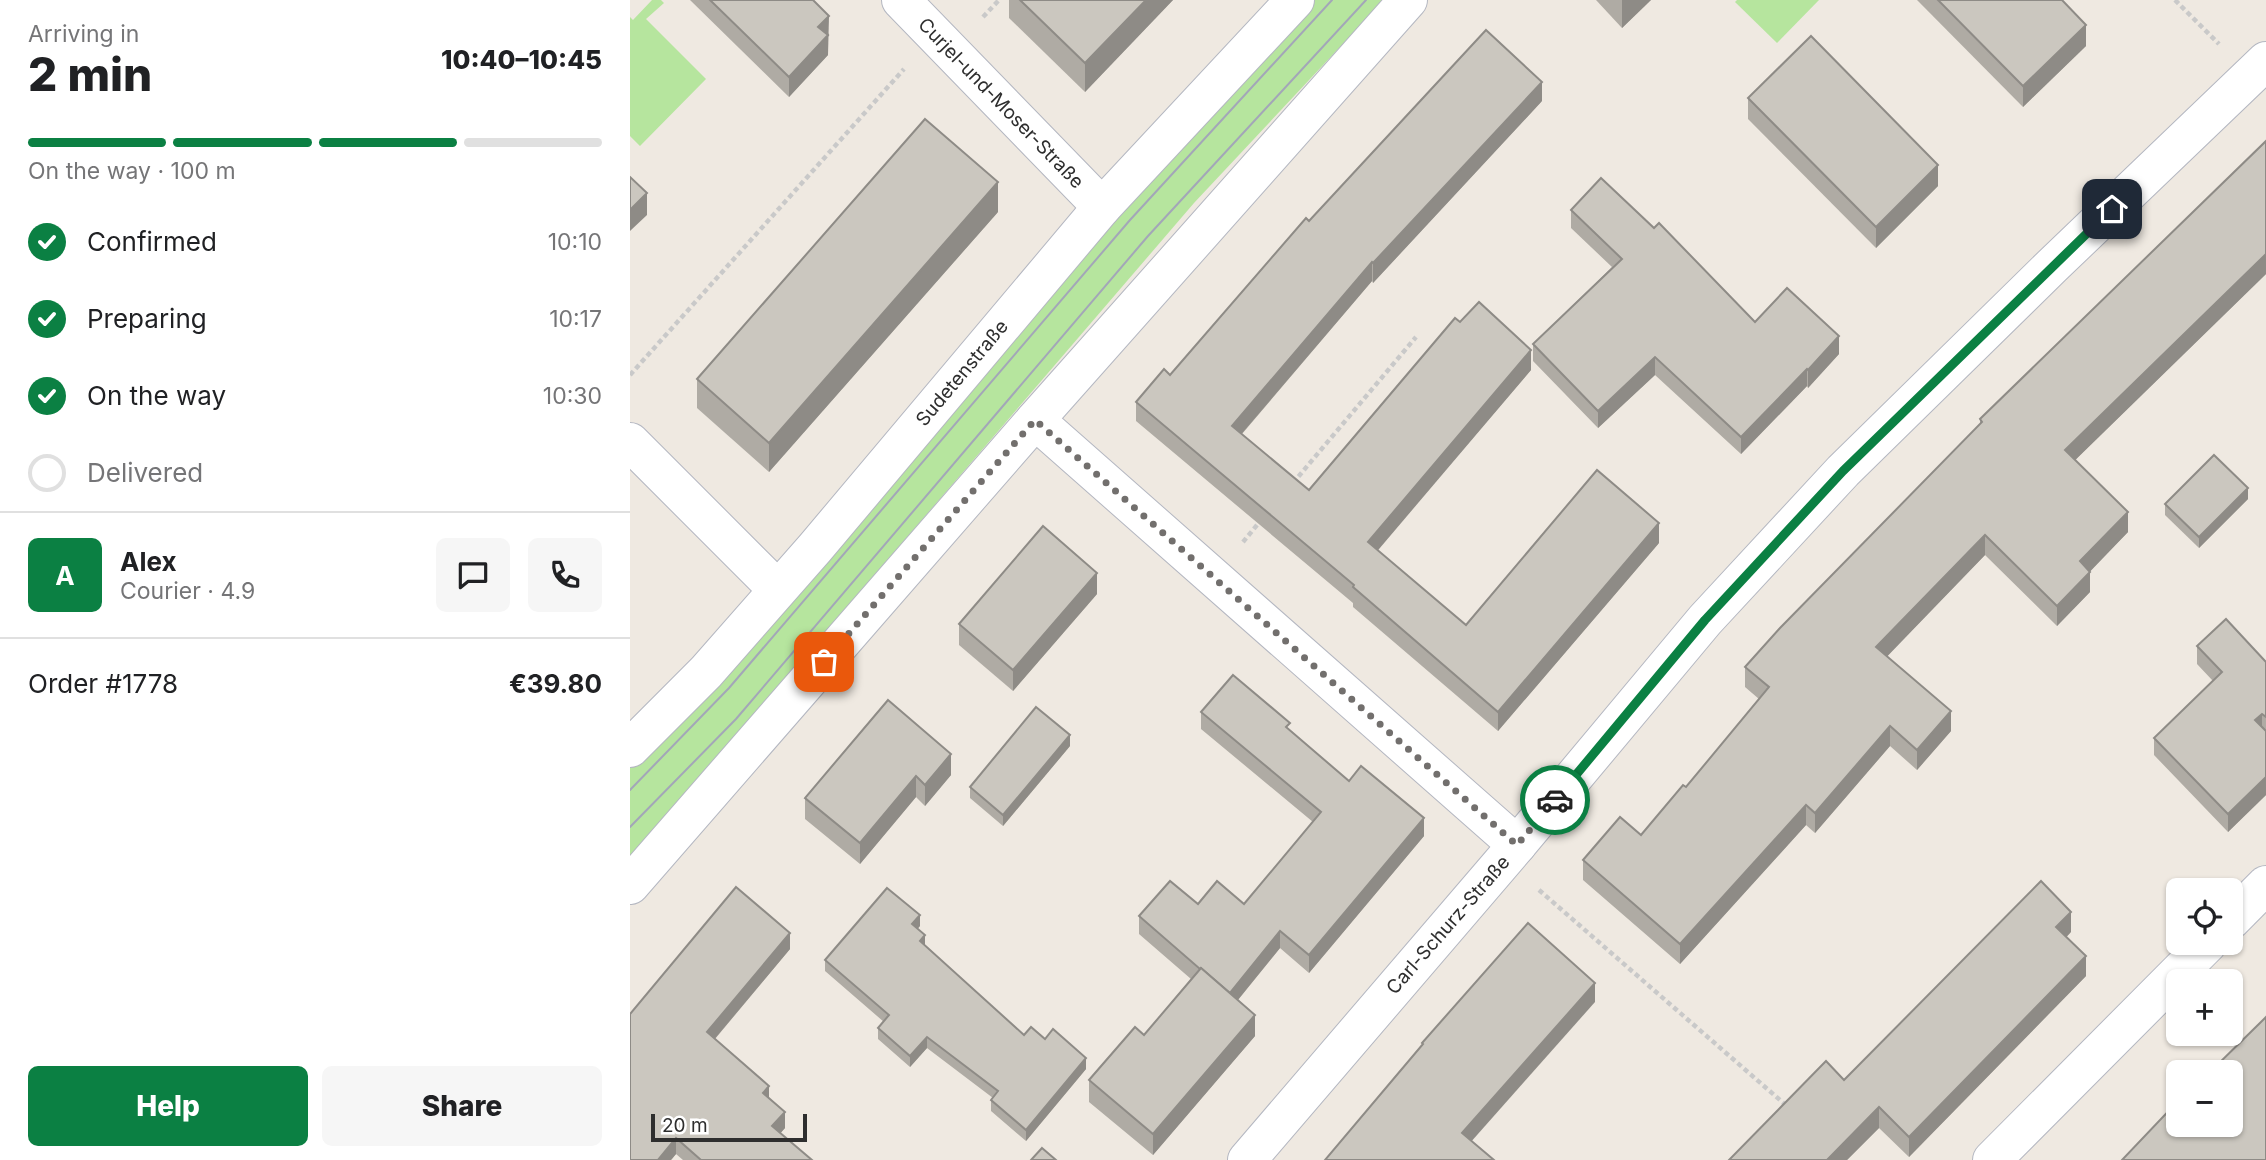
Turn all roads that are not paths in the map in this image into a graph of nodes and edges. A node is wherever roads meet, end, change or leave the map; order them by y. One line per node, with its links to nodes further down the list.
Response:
1 (901, 0): 5 (street, Curjel-und-Moser-Straße)
2 (1295, 0): 5 (street, Sudetenstraße)
3 (1408, 0): 6 (street)
4 (2258, 69): 10 (street, Carl-Schurz-Straße)
5 (1102, 207): 8 (street, Sudetenstraße)
6 (1035, 420): 10 (street); 11 (street)
7 (630, 442): 8 (street)
8 (777, 589): 9 (street, Sudetenstraße)
9 (630, 748)
10 (1510, 852): 15 (street, Carl-Schurz-Straße)
11 (630, 885)
12 (2266, 885): 13 (street)
13 (2243, 908)
14 (2196, 955): 16 (street)
15 (1247, 1160)
16 (1992, 1160)

